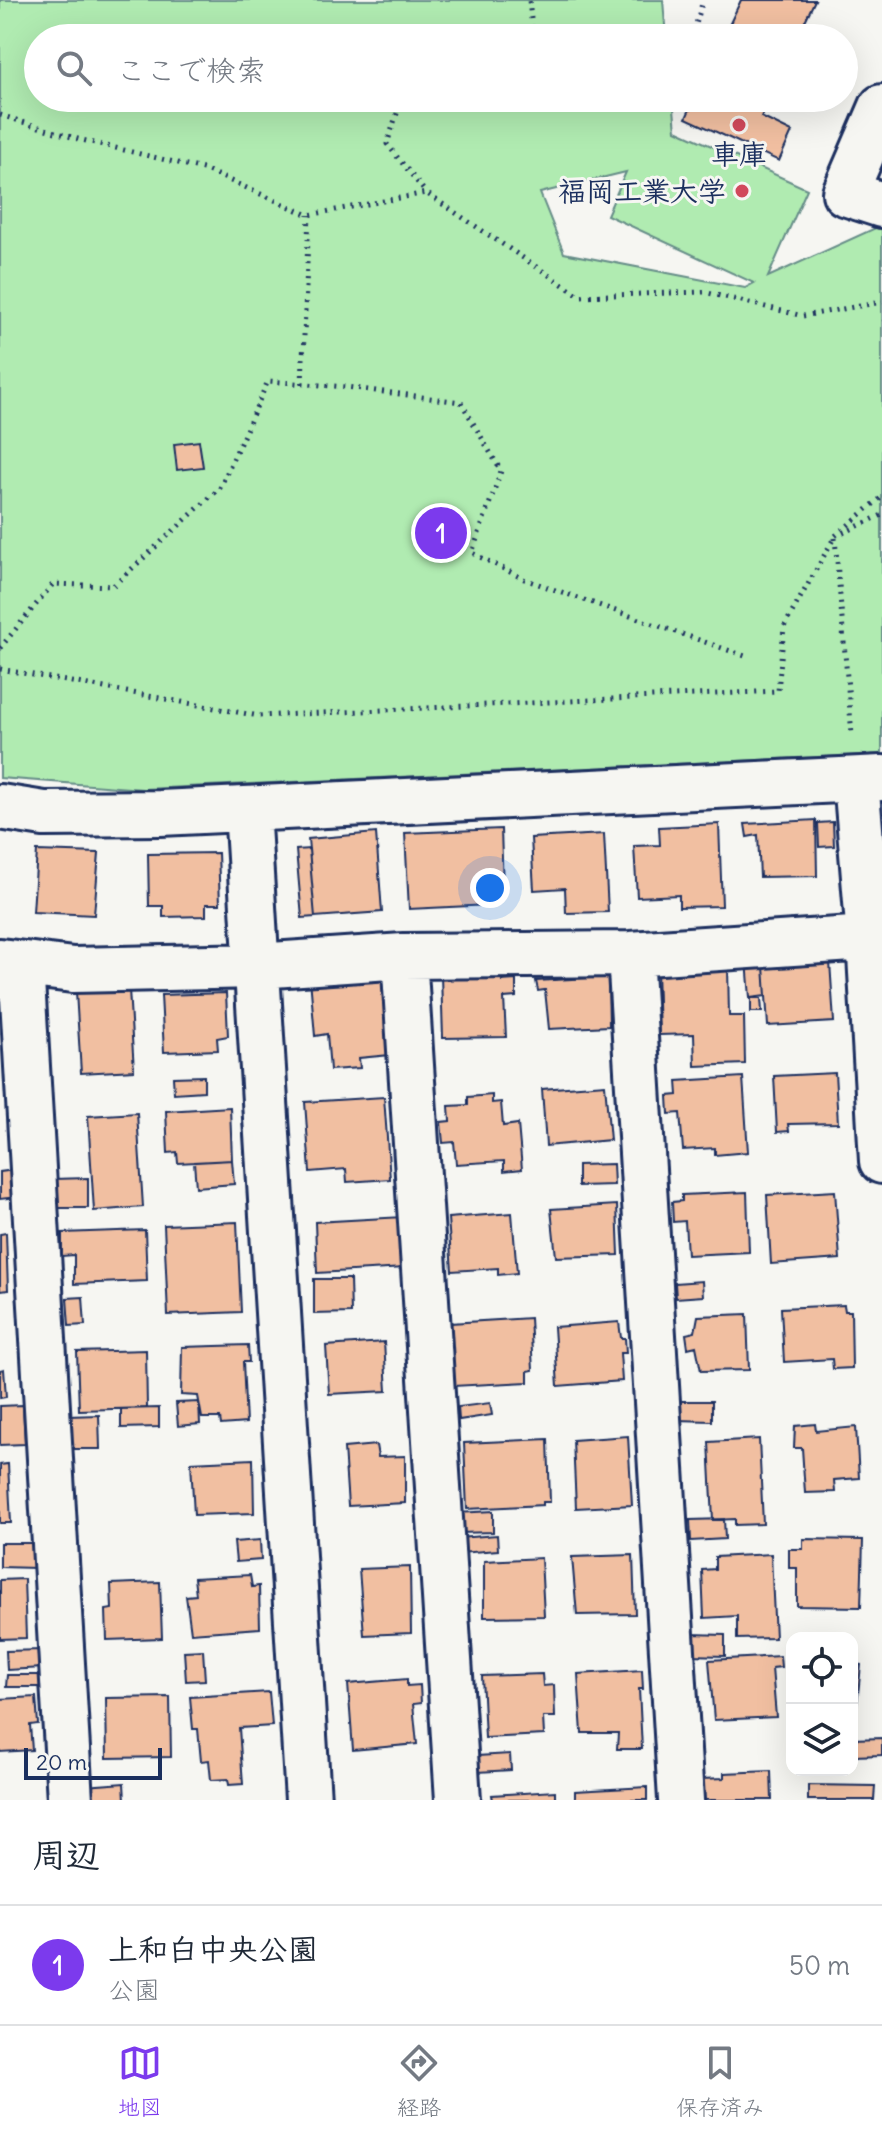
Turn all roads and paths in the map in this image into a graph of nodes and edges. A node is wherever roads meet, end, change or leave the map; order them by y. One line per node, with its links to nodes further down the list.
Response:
1 (529, 0): 3 (path)
2 (703, 0): 4 (path)
3 (532, 24)
4 (696, 24)
5 (882, 107): 9 (street)
6 (397, 112): 8 (path)
7 (0, 115): 10 (path)
8 (426, 193): 10 (path); 11 (path)
9 (882, 205)
10 (309, 215): 12 (path)
11 (882, 302)
12 (302, 384): 16 (path); 17 (path)
13 (882, 497): 15 (path)
14 (882, 515): 15 (path)
15 (835, 536): 18 (path); 19 (path)
16 (0, 648)
17 (745, 656)
18 (0, 669)
19 (869, 779): 21 (street); 22 (street)
20 (0, 807): 21 (street)
21 (247, 809): 26 (street)
22 (876, 937): 23 (street); 27 (street)
23 (630, 954): 24 (street); 31 (street)
24 (404, 956): 26 (street); 30 (street)
25 (11, 962): 26 (street); 28 (street)
26 (257, 966): 29 (street)
27 (882, 1161)
28 (70, 1800)
29 (308, 1800)
30 (458, 1800)
31 (681, 1800)

